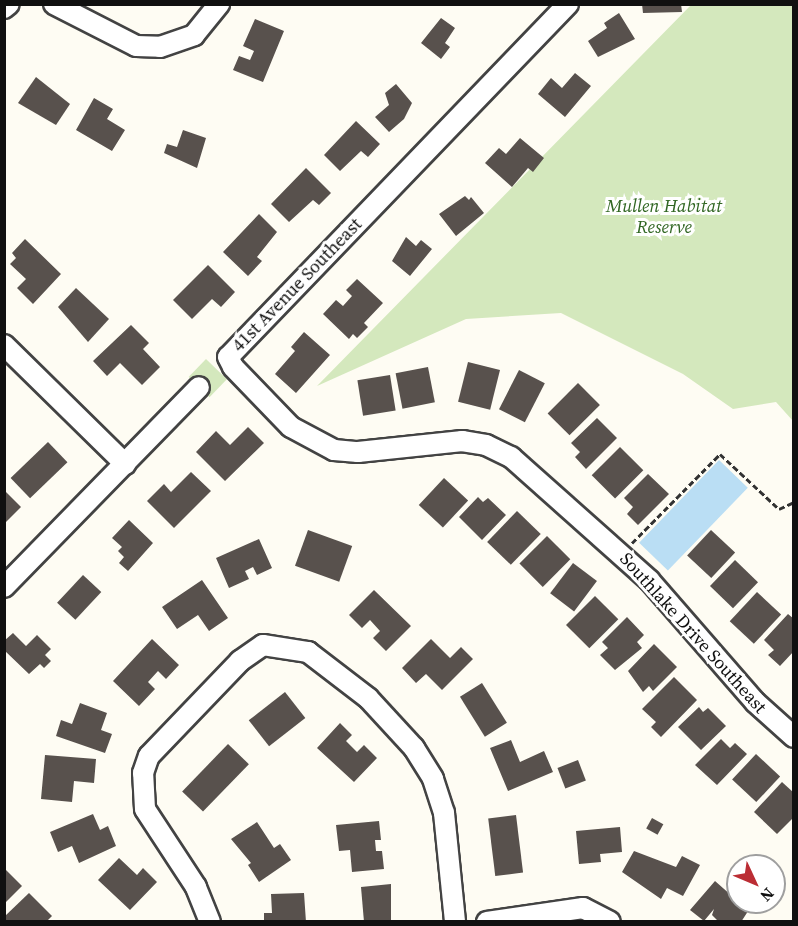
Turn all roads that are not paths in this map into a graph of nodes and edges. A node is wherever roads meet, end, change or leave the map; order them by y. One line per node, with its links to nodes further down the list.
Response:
1 (9, 4): 5 (street)
2 (54, 4): 3 (street)
3 (219, 4)
4 (568, 4): 7 (street, 41st Avenue Southeast)
5 (4, 8)
6 (4, 345): 9 (street)
7 (228, 357): 11 (street, Southlake Drive Southeast)
8 (199, 387): 9 (street)
9 (125, 464): 10 (street)
10 (4, 587)
11 (794, 737)
12 (210, 921): 13 (street)
13 (455, 921)
14 (487, 921): 15 (street)
15 (610, 921)

